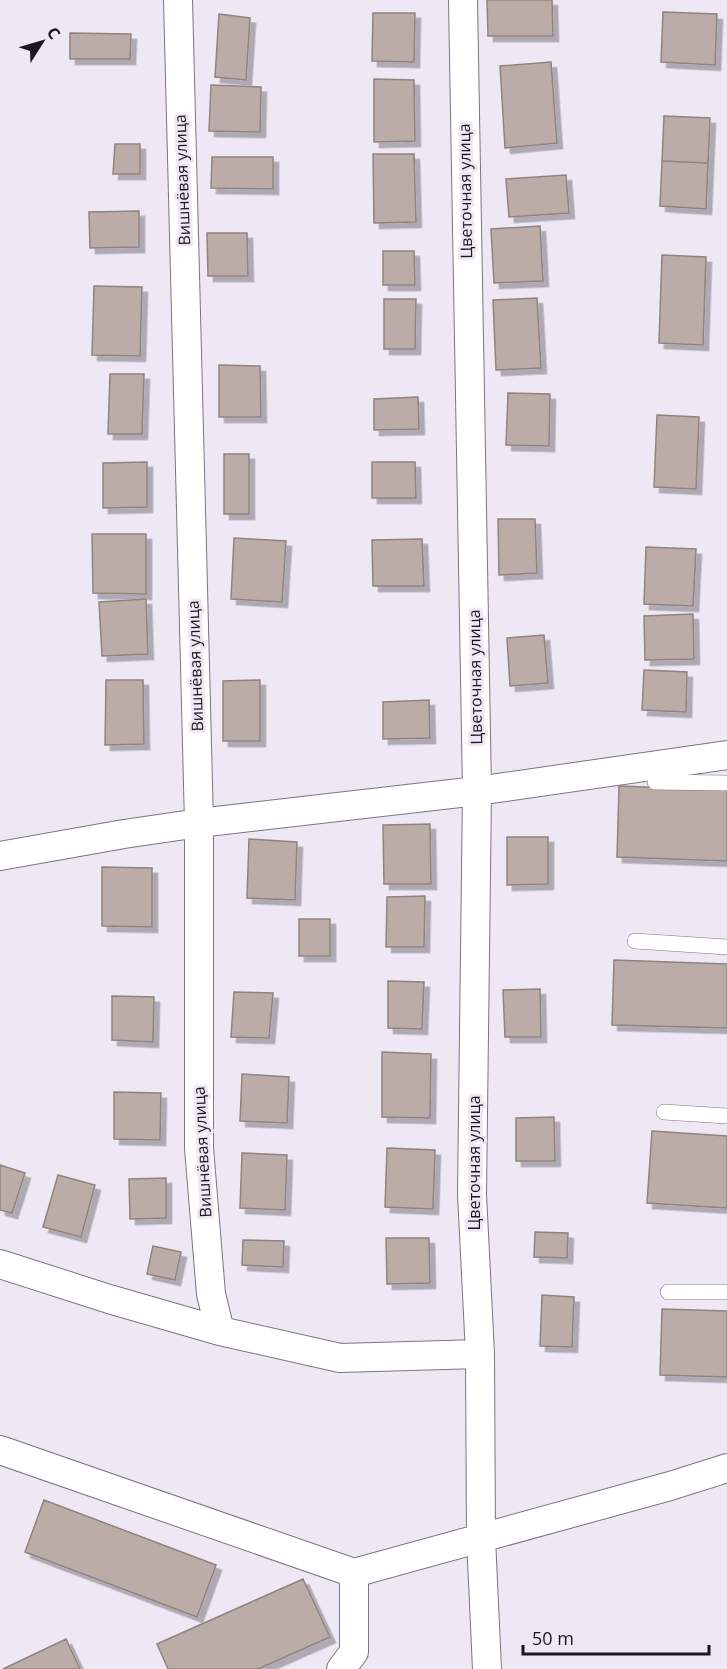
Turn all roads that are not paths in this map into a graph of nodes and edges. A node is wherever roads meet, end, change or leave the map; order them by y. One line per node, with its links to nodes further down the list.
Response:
1 (178, 0): 7 (street, Вишнёвая улица)
2 (463, 0): 6 (street, Цветочная улица)
3 (727, 755): 6 (street)
4 (655, 782): 5 (lane)
5 (727, 783)
6 (477, 791): 7 (street); 17 (street, Цветочная улица)
7 (200, 823): 8 (street); 16 (street, Вишнёвая улица)
8 (0, 856)
9 (635, 941): 10 (lane)
10 (727, 947)
11 (664, 1112): 12 (lane)
12 (727, 1116)
13 (0, 1264): 16 (street)
14 (668, 1292): 15 (lane)
15 (727, 1292)
16 (220, 1331): 17 (street)
17 (480, 1354): 20 (street, Цветочная улица)
18 (0, 1450): 21 (street)
19 (727, 1468): 20 (street)
20 (481, 1538): 21 (street); 23 (street, Цветочная улица)
21 (354, 1574): 22 (street)
22 (341, 1669)
23 (487, 1669)

